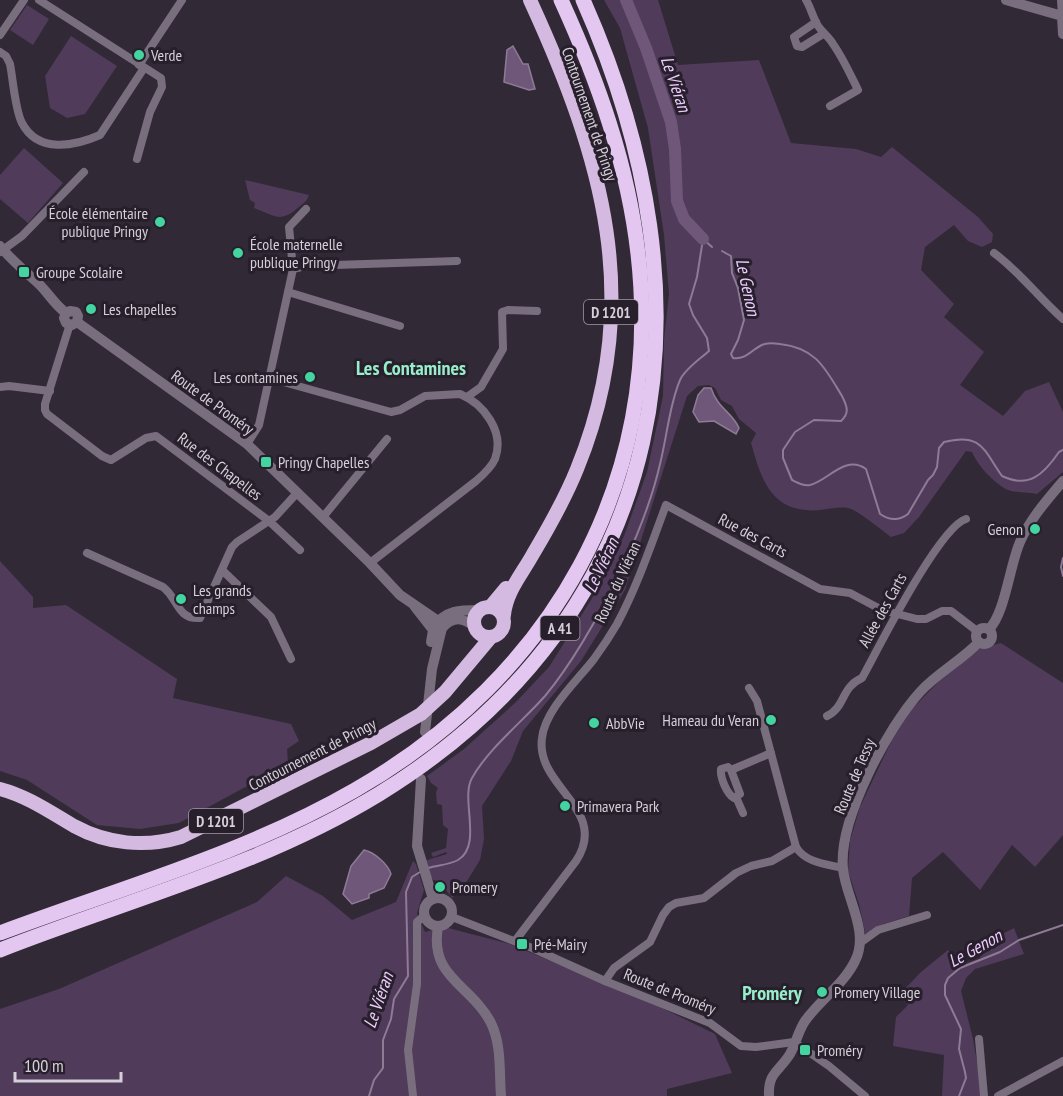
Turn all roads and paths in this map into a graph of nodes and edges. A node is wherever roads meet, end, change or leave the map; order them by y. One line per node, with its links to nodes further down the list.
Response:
1 (24, 0): 15 (street)
2 (39, 0): 17 (street)
3 (182, 0): 17 (street)
4 (524, 0): 47 (highway, Contournement de Pringy / D 1201)
5 (530, 0): 49 (highway, Contournement de Pringy / D 1201)
6 (561, 0): 70 (highway, A 41)
7 (583, 0): 73 (highway, A 41)
8 (806, 0): 12 (street)
9 (1006, 0): 11 (street)
10 (1061, 0): 11 (street)
11 (1062, 16): 14 (street)
12 (816, 22): 13 (street); 13 (street)
13 (823, 34): 18 (street)
14 (1063, 34)
15 (0, 35)
16 (0, 52): 17 (street)
17 (141, 67): 19 (street)
18 (830, 106)
19 (137, 159)
20 (84, 172): 22 (street)
21 (306, 209): 25 (street)
22 (1, 249): 29 (street)
23 (994, 253): 28 (street)
24 (457, 261): 25 (street)
25 (293, 269): 26 (street)
26 (288, 292): 30 (street); 31 (street)
27 (537, 311): 34 (street)
28 (1063, 319)
29 (73, 323): 33 (street, Rue des Chapelles); 36 (street, Route de Proméry)
30 (400, 326)
31 (269, 378): 34 (street); 36 (street)
32 (0, 387): 33 (street)
33 (50, 390): 42 (street, Rue des Chapelles)
34 (467, 398): 45 (street)
35 (387, 439): 40 (street)
36 (247, 444): 38 (street, Route de Proméry)
37 (1063, 481): 52 (street, Route de Tessy)
38 (297, 493): 40 (street, Route de Proméry); 42 (street)
39 (666, 505): 48 (street, Rue des Carts); 71 (street, Route du Viéran)
40 (323, 517): 45 (street, Route de Proméry)
41 (966, 519): 48 (street, Allée des Carts)
42 (269, 521): 43 (street, Rue des Chapelles); 46 (street)
43 (300, 550)
44 (87, 553): 46 (street)
45 (370, 563): 50 (street, Route de Proméry)
46 (222, 570): 54 (street)
47 (485, 608): 49 (highway); 50 (street); 51 (highway, Contournement de Pringy / D 1201)
48 (897, 613): 52 (street, Rue des Carts); 57 (street, Allée des Carts)
49 (504, 615): 53 (highway, Contournement de Pringy / D 1201)
50 (438, 626): 51 (street); 58 (street)
51 (475, 628): 53 (highway); 55 (highway, Contournement de Pringy / D 1201)
52 (982, 634): 64 (street, Route de Tessy)
53 (491, 637): 55 (highway, Contournement de Pringy / D 1201)
54 (291, 659)
55 (458, 677): 61 (highway, Contournement de Pringy / D 1201)
56 (749, 688): 59 (street)
57 (827, 716)
58 (425, 732)
59 (771, 753): 62 (street); 63 (street)
60 (421, 779): 65 (street)
61 (0, 789)
62 (743, 813)
63 (796, 847): 64 (street); 74 (street)
64 (843, 868): 72 (street, Route de Tessy)
65 (433, 899): 67 (street); 68 (street)
66 (927, 915): 72 (street)
67 (424, 916): 69 (street); 78 (street)
68 (452, 917): 69 (street); 71 (street, Route de Proméry)
69 (438, 927): 79 (street)
70 (0, 933)
71 (515, 941): 74 (street, Route de Proméry)
72 (860, 943): 76 (street)
73 (0, 950)
74 (605, 981): 76 (street, Route de Proméry)
75 (979, 1039): 82 (street)
76 (794, 1042): 80 (street); 81 (street)
77 (1063, 1061): 83 (street)
78 (413, 1096)
79 (501, 1096)
80 (769, 1096)
81 (865, 1096)
82 (984, 1096)
83 (998, 1096)

